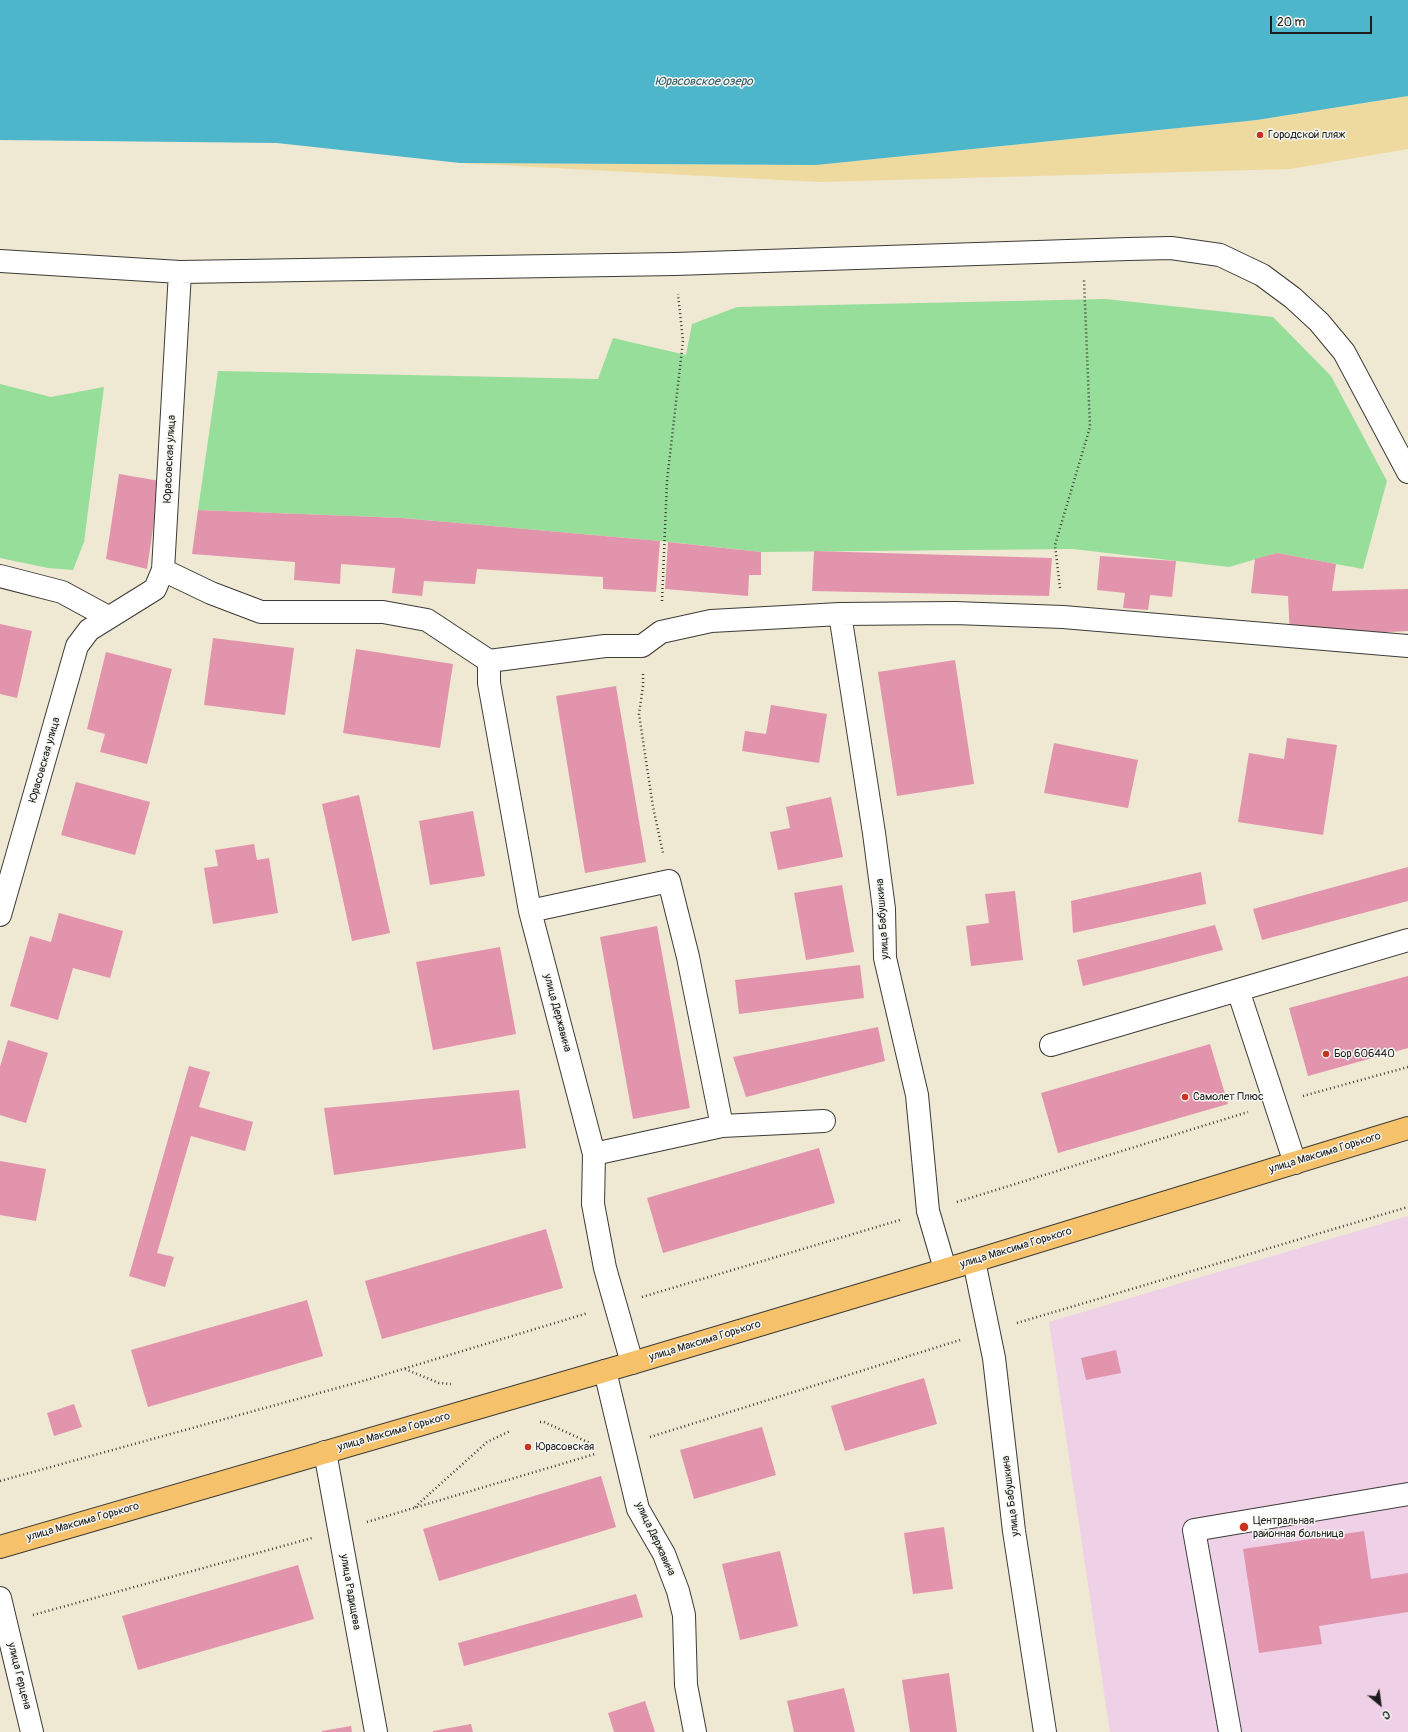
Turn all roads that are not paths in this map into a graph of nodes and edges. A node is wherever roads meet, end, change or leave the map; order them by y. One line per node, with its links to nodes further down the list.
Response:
1 (0, 261): 2 (street)
2 (180, 272): 3 (street); 4 (street, Юрасовская улица)
3 (1408, 472)
4 (163, 570): 7 (street, Юрасовская улица); 9 (street)
5 (0, 576): 7 (street)
6 (840, 614): 8 (street); 9 (street); 21 (street, улица Бабушкина)
7 (108, 617): 11 (street, Юрасовская улица)
8 (1408, 646)
9 (489, 661): 10 (street, улица Державина)
10 (530, 911): 16 (street); 18 (street, улица Державина)
11 (0, 915)
12 (1408, 940): 13 (street)
13 (1238, 990): 14 (street); 19 (street)
14 (1052, 1045)
15 (824, 1121): 16 (street)
16 (722, 1126): 18 (street)
17 (1408, 1128): 19 (main road, улица Максима Горького)
18 (594, 1154): 22 (street, улица Державина)
19 (1295, 1163): 20 (main road, улица Максима Горького)
20 (974, 1261): 21 (main road, улица Максима Горького); 31 (street, улица Бабушкина)
21 (945, 1270): 22 (main road, улица Максима Горького)
22 (632, 1363): 23 (main road, улица Максима Горького)
23 (605, 1371): 24 (main road, улица Максима Горького); 30 (street, улица Державина)
24 (325, 1452): 26 (main road, улица Максима Горького); 29 (street, улица Радищева)
25 (1408, 1494): 32 (street)
26 (0, 1547)
27 (0, 1598): 28 (street, улица Герцена)
28 (32, 1732)
29 (376, 1732)
30 (695, 1732)
31 (1045, 1732)
32 (1230, 1732)

